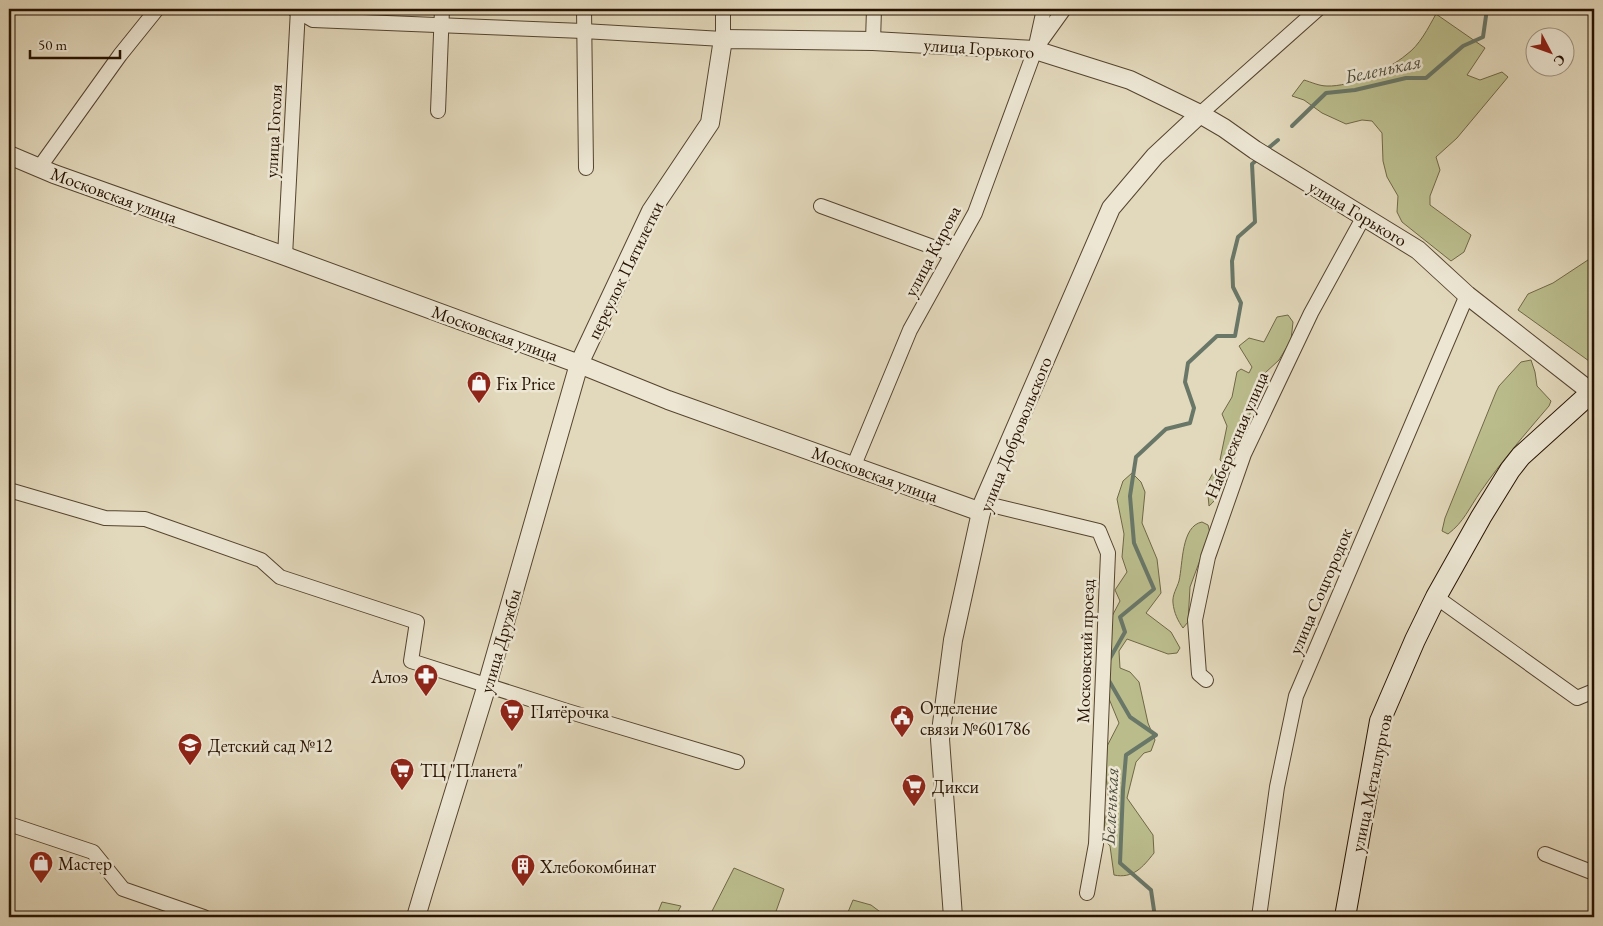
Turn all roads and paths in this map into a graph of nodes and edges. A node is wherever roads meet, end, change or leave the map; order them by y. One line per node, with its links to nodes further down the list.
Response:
1 (156, 9): 18 (street)
2 (442, 9): 10 (street)
3 (584, 9): 11 (street)
4 (723, 9): 12 (street, переулок Пятилетки)
5 (874, 9): 13 (street)
6 (1044, 9): 14 (street)
7 (1064, 9): 14 (street)
8 (1318, 9): 16 (street)
9 (297, 10): 10 (street, улица Горького); 23 (street, улица Гоголя)
10 (442, 26): 11 (street, улица Горького); 15 (street)
11 (583, 32): 12 (street, улица Горького); 19 (street)
12 (723, 39): 13 (street, улица Горького); 25 (street, переулок Пятилетки)
13 (873, 41): 14 (street, улица Горького)
14 (1036, 50): 16 (street, улица Горького); 22 (street, улица Кирова)
15 (438, 111)
16 (1200, 114): 21 (street, улица Горького); 29 (street, улица Добровольского)
17 (9, 155): 18 (street, Московская улица)
18 (39, 168): 23 (street, Московская улица)
19 (586, 168)
20 (821, 206): 22 (street)
21 (1363, 218): 24 (street, улица Горького); 31 (street, Набережная улица)
22 (952, 254): 27 (street, улица Кирова)
23 (285, 256): 25 (street, Московская улица)
24 (1468, 294): 26 (street, улица Горького); 42 (street, улица Соцгородок)
25 (579, 364): 27 (street, Московская улица); 32 (street, улица Дружбы)
26 (1593, 391): 30 (main road, улица Металлургов)
27 (854, 465): 29 (street, Московская улица)
28 (9, 490): 32 (street)
29 (982, 507): 38 (street, Московский проезд); 41 (street, улица Добровольского)
30 (1436, 597): 33 (street); 43 (main road, улица Металлургов)
31 (1206, 680)
32 (487, 685): 34 (street); 40 (street, улица Дружбы)
33 (1594, 691)
34 (737, 762)
35 (9, 824): 39 (street)
36 (1545, 854): 37 (street)
37 (1594, 873)
38 (1087, 893)
39 (204, 917)
40 (416, 917)
41 (953, 917)
42 (1259, 917)
43 (1345, 917)

